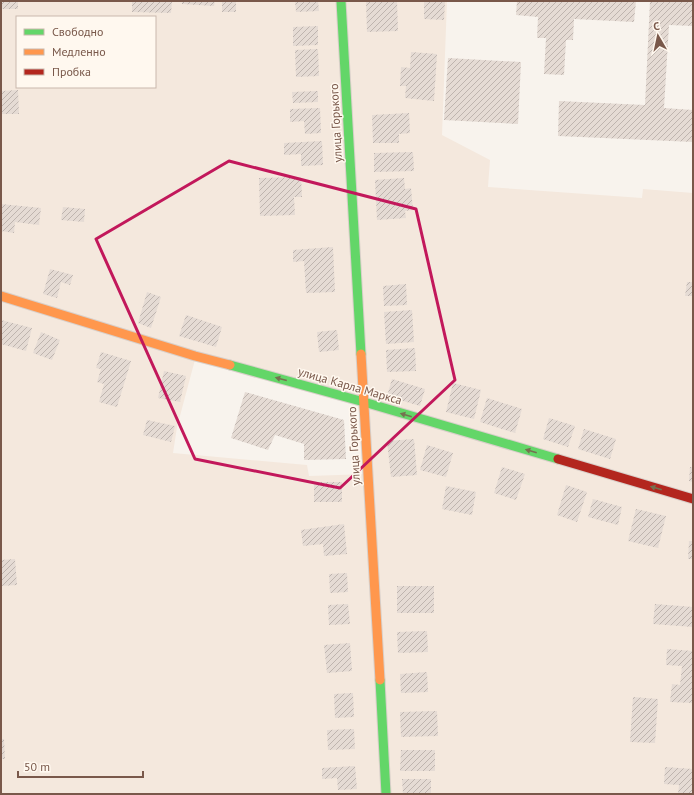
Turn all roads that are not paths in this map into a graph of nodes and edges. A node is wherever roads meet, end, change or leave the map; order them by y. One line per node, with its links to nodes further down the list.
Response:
1 (341, 1): 3 (street, улица Горького)
2 (1, 296): 3 (street, улица Карла Маркса, one-way to 2)
3 (364, 402): 4 (street, улица Карла Маркса, one-way to 3); 5 (street, улица Горького)
4 (693, 499)
5 (386, 794)

